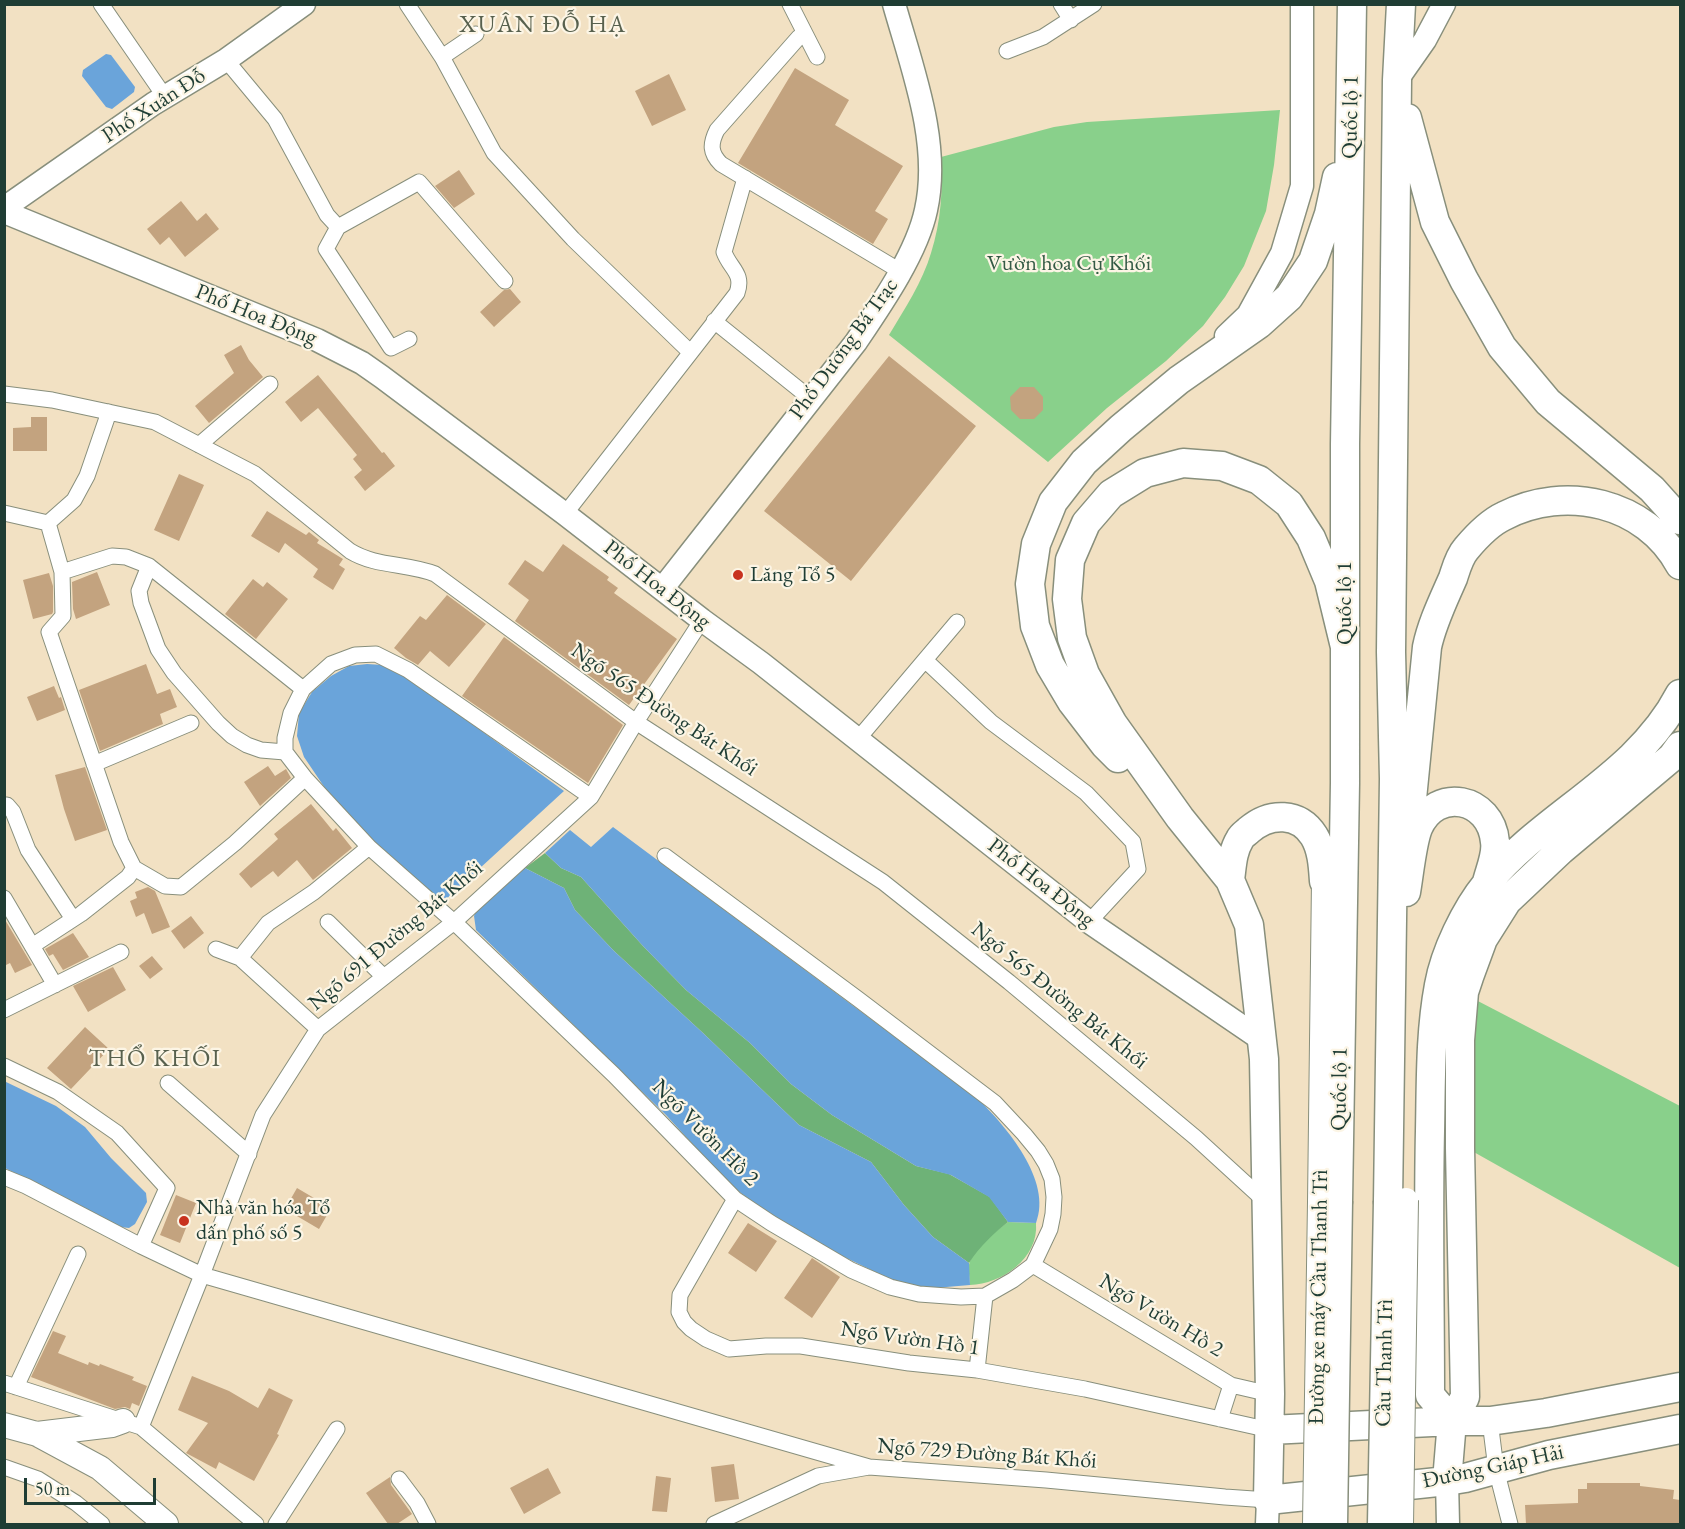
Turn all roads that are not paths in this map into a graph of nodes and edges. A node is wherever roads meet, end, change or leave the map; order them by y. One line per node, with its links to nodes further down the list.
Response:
1 (100, 4): 20 (street)
2 (304, 4): 18 (street, Phố Xuân Đỗ)
3 (407, 4): 16 (street)
4 (790, 4): 17 (street)
5 (894, 4): 28 (street, Phố Dương Bá Trạc)
6 (1061, 4): 12 (street)
7 (1094, 4): 12 (street)
8 (1302, 4): 33 (street)
9 (1352, 4): 21 (highway, Quốc lộ 1)
10 (1401, 4): 19 (highway, Quốc lộ 1)
11 (1444, 4): 19 (street)
12 (1071, 20): 15 (street)
13 (476, 33): 16 (street)
14 (799, 37): 22 (street)
15 (1007, 51)
16 (442, 57): 32 (street)
17 (817, 57)
18 (226, 60): 20 (street, Phố Xuân Đỗ); 27 (street)
19 (1397, 80): 41 (highway); 79 (highway, Quốc lộ 1)
20 (165, 97): 23 (street, Phố Xuân Đỗ)
21 (1351, 115): 33 (highway); 49 (highway, Quốc lộ 1)
22 (745, 178): 28 (street); 30 (street)
23 (30, 189): 24 (street, Phố Xuân Đỗ); 26 (street)
24 (4, 208)
25 (4, 212): 26 (street, Phố Hoa Động)
26 (35, 225): 40 (street, Phố Hoa Động)
27 (338, 227): 29 (street); 31 (street)
28 (900, 271): 36 (street, Phố Dương Bá Trạc)
29 (505, 281)
30 (714, 321): 32 (street); 36 (street)
31 (408, 339)
32 (690, 352): 40 (street)
33 (1179, 380): 63 (highway)
34 (270, 384): 38 (street)
35 (4, 394): 37 (street, Ngõ 565 Đường Bát Khối)
36 (811, 399): 46 (street, Phố Dương Bá Trạc)
37 (109, 412): 38 (street, Ngõ 565 Đường Bát Khối); 42 (street)
38 (199, 445): 53 (street, Ngõ 565 Đường Bát Khối)
39 (4, 513): 42 (street)
40 (565, 514): 46 (street, Phố Hoa Động)
41 (1680, 520)
42 (48, 523): 45 (street)
43 (1680, 564): 79 (highway)
44 (149, 566): 45 (street); 51 (street); 57 (street)
45 (62, 572): 58 (street)
46 (662, 589): 47 (street, Phố Hoa Động)
47 (702, 620): 53 (street, Ngõ 691 Đường Bát Khối); 55 (street, Phố Hoa Động)
48 (957, 622): 50 (street)
49 (1346, 647): 60 (highway, Quốc lộ 1); 63 (highway)
50 (925, 660): 55 (street); 74 (street)
51 (303, 689): 57 (street); 61 (street)
52 (1680, 694): 69 (highway)
53 (636, 722): 61 (street, Ngõ 691 Đường Bát Khối); 90 (street, Ngõ 565 Đường Bát Khối)
54 (191, 723): 58 (street)
55 (858, 739): 74 (street, Phố Hoa Động)
56 (1680, 746): 107 (highway)
57 (285, 752): 59 (street, Ngõ Vườn Hồ 2)
58 (94, 764): 66 (street)
59 (305, 778): 64 (street, Ngõ Vườn Hồ 2); 66 (street)
60 (1345, 783): 68 (main road, Đường xe máy Cầu Thanh Trì); 94 (highway, Quốc lộ 1)
61 (591, 797): 73 (street, Ngõ 691 Đường Bát Khối)
62 (4, 805): 71 (street)
63 (1180, 818): 67 (highway)
64 (369, 847): 73 (street, Ngõ Vườn Hồ 2); 78 (street)
65 (665, 856): 97 (street, Ngõ Vườn Hồ 2)
66 (134, 868): 71 (street)
67 (1230, 880): 68 (highway); 84 (highway)
68 (1324, 881): 94 (main road, Đường xe máy Cầu Thanh Trì)
69 (1486, 885): 79 (highway); 107 (highway)
70 (4, 898): 75 (street)
71 (73, 919): 75 (street)
72 (328, 922): 80 (street)
73 (454, 922): 80 (street, Ngõ 691 Đường Bát Khối); 91 (street, Ngõ Vườn Hồ 2)
74 (1089, 922): 84 (street, Phố Hoa Động)
75 (32, 946): 81 (street)
76 (216, 949): 78 (street)
77 (121, 952): 81 (street)
78 (240, 958): 83 (street)
79 (1391, 974): 92 (highway, Quốc lộ 1)
80 (384, 977): 83 (street, Ngõ 691 Đường Bát Khối)
81 (55, 985): 82 (street)
82 (4, 1010)
83 (318, 1029): 87 (street, Ngõ 691 Đường Bát Khối)
84 (1262, 1040): 88 (highway)
85 (4, 1066): 95 (street)
86 (168, 1083): 87 (street)
87 (249, 1154): 98 (street, Ngõ 691 Đường Bát Khối)
88 (1267, 1162): 90 (street); 93 (highway)
89 (4, 1177): 95 (street)
90 (1242, 1180): 93 (street, Ngõ 565 Đường Bát Khối)
91 (735, 1199): 99 (street, Ngõ Vườn Hồ 2); 100 (street, Ngõ Vườn Hồ 1)
92 (1397, 1201): 128 (highway, Cầu Thanh Trì, bridge); 129 (main road, bridge)
93 (1266, 1202): 104 (highway)
94 (1329, 1202): 126 (main road, Đường xe máy Cầu Thanh Trì, bridge); 127 (highway, bridge)
95 (141, 1246): 98 (street)
96 (78, 1254): 101 (street)
97 (1033, 1265): 99 (street, Ngõ Vườn Hồ 2); 102 (street, Ngõ Vườn Hồ 2)
98 (202, 1275): 108 (street, Ngõ 691 Đường Bát Khối); 115 (street)
99 (985, 1296): 100 (street)
100 (977, 1370): 105 (street, Ngõ Vườn Hồ 1)
101 (10, 1385): 108 (street)
102 (1232, 1385): 104 (street, Ngõ Vườn Hồ 2); 105 (street)
103 (1680, 1387): 106 (highway, Đường Giáp Hải)
104 (1270, 1394): 112 (highway)
105 (1220, 1419): 112 (street, Ngõ Vườn Hồ 1)
106 (1490, 1421): 107 (highway, Đường Giáp Hải); 116 (street)
107 (1452, 1422): 112 (highway, Đường Giáp Hải); 118 (highway)
108 (132, 1424): 113 (main road); 122 (street)
109 (4, 1425): 113 (main road)
110 (337, 1429): 123 (street)
111 (1680, 1429): 116 (highway, Đường Giáp Hải)
112 (1270, 1430): 119 (highway)
113 (37, 1434): 121 (main road)
114 (4, 1467): 120 (street)
115 (868, 1467): 119 (street, Ngõ 729 Đường Bát Khối); 125 (street, Ngõ 729 Đường Bát Khối)
116 (1496, 1469): 118 (highway, Đường Giáp Hải); 131 (street)
117 (399, 1479): 124 (street)
118 (1448, 1481): 119 (highway, Đường Giáp Hải); 130 (street)
119 (1268, 1512)
120 (102, 1524)
121 (166, 1524)
122 (256, 1524)
123 (276, 1524)
124 (428, 1524)
125 (714, 1524)
126 (1315, 1524)
127 (1333, 1524)
128 (1382, 1524)
129 (1401, 1524)
130 (1448, 1524)
131 (1510, 1524)

